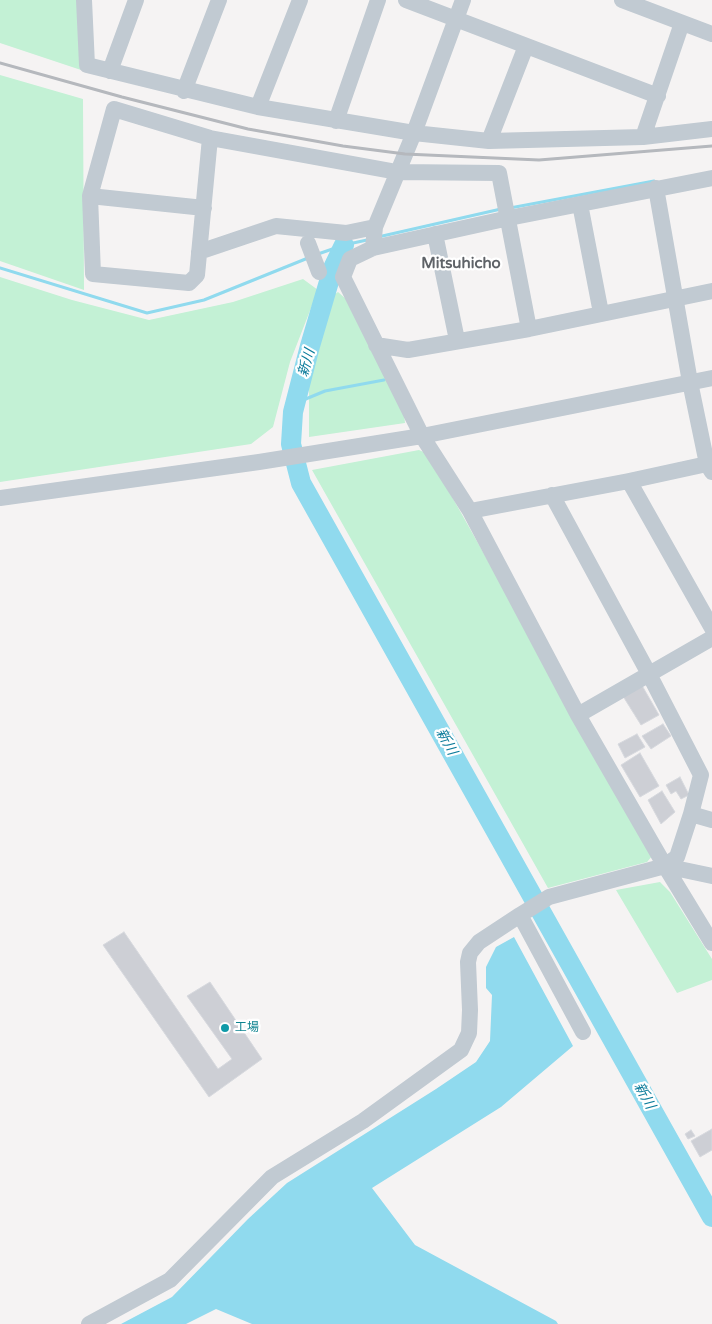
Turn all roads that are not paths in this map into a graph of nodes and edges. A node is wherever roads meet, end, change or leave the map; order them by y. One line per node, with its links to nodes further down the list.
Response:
1 (84, 0): 13 (street)
2 (136, 0): 13 (street)
3 (218, 0): 14 (street)
4 (300, 0): 16 (street)
5 (378, 0): 17 (street)
6 (406, 0): 9 (street)
7 (463, 0): 9 (street)
8 (622, 0): 10 (street)
9 (456, 19): 12 (street); 19 (street)
10 (682, 23): 11 (street); 15 (street)
11 (712, 34)
12 (526, 46): 15 (street); 22 (street)
13 (110, 71): 14 (street)
14 (184, 90): 16 (street)
15 (658, 96): 20 (street)
16 (258, 108): 17 (street)
17 (336, 120): 19 (street)
18 (712, 129): 20 (street)
19 (414, 133): 22 (street); 23 (street)
20 (643, 137): 22 (street)
21 (210, 138): 23 (street); 26 (street); 28 (street)
22 (489, 141)
23 (398, 172): 29 (street); 31 (street)
24 (712, 178): 25 (street)
25 (656, 188): 27 (street); 36 (street)
26 (90, 196): 28 (street); 33 (street)
27 (580, 204): 29 (street); 37 (street)
28 (204, 208): 33 (street)
29 (507, 211): 30 (street); 38 (street)
30 (435, 234): 31 (street); 39 (street)
31 (374, 238): 33 (street); 40 (street)
32 (308, 243): 34 (street)
33 (199, 252)
34 (319, 272)
35 (712, 291): 36 (street)
36 (674, 298): 37 (street); 44 (street)
37 (601, 314): 38 (street)
38 (530, 329): 39 (street)
39 (457, 340): 41 (street)
40 (376, 346): 41 (street); 42 (street)
41 (408, 350): 42 (street)
42 (391, 374): 45 (street)
43 (712, 378): 44 (street)
44 (690, 382): 45 (street); 46 (street)
45 (422, 436): 49 (street); 50 (street)
46 (710, 468): 47 (street)
47 (629, 481): 48 (street); 51 (street)
48 (552, 495): 50 (street); 53 (street)
49 (0, 498)
50 (470, 511): 54 (street)
51 (712, 628)
52 (712, 638): 53 (street)
53 (649, 674): 54 (street); 55 (street)
54 (578, 715): 57 (street)
55 (691, 814): 56 (street); 57 (street)
56 (712, 820)
57 (665, 866): 58 (street); 59 (street); 60 (street)
58 (712, 876)
59 (520, 914): 61 (street); 62 (street)
60 (712, 944)
61 (583, 1032)
62 (89, 1324)

